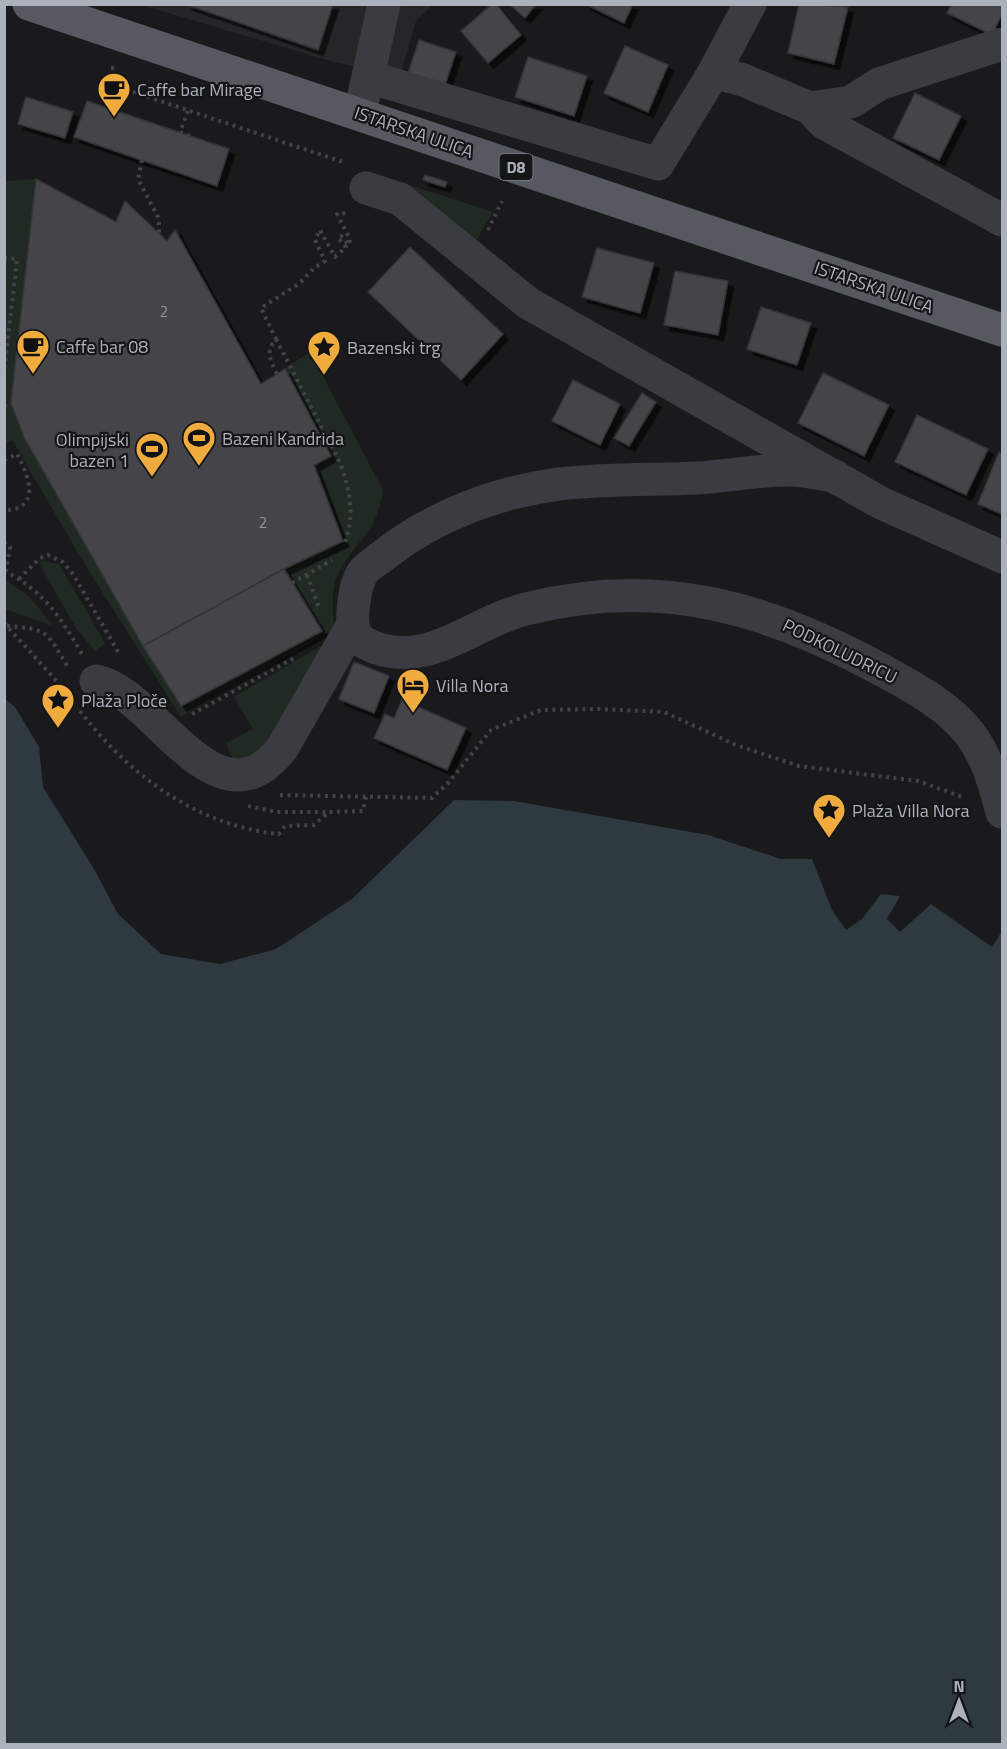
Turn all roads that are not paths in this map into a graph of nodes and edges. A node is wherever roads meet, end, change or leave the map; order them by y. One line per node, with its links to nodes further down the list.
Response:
1 (29, 4): 4 (main road, ISTARSKA ULICA / D8)
2 (384, 4): 7 (street)
3 (750, 4): 6 (street)
4 (92, 16): 9 (main road, ISTARSKA ULICA / D8)
5 (1002, 44): 8 (street)
6 (714, 72): 7 (street, ISTARSKA ULICA); 8 (street)
7 (369, 77): 9 (street)
8 (810, 108): 11 (street)
9 (359, 113): 12 (main road, ISTARSKA ULICA / D8)
10 (360, 189): 13 (street)
11 (1002, 220)
12 (1002, 330)
13 (835, 476): 14 (street); 15 (street)
14 (1002, 557)
15 (337, 622): 16 (street); 17 (street, PODKOLUDRICU)
16 (83, 675)
17 (1002, 812)

